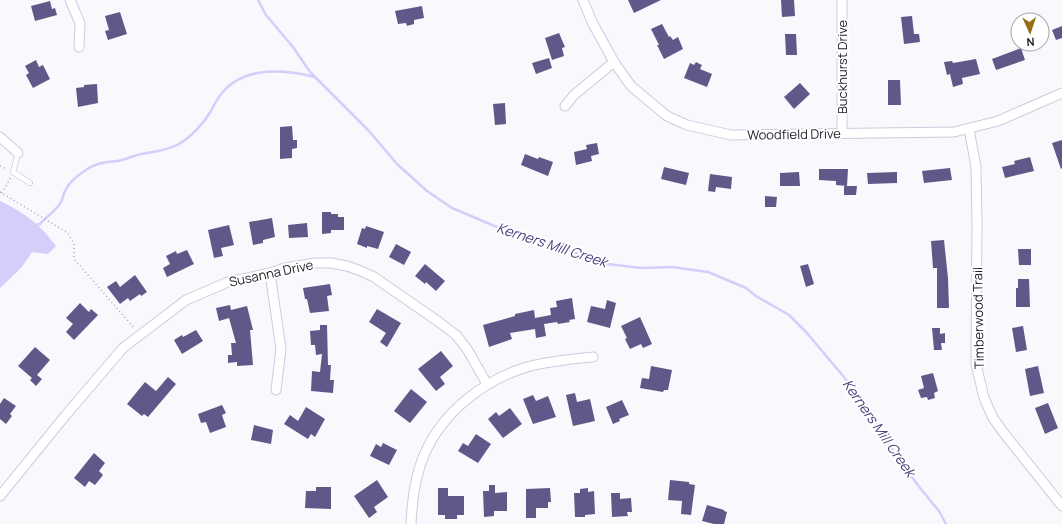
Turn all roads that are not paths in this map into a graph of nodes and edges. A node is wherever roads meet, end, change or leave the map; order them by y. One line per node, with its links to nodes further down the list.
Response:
1 (70, 0): 4 (street)
2 (583, 0): 5 (street, Woodfield Drive)
3 (842, 0): 9 (street, Buckhurst Drive)
4 (79, 47)
5 (614, 62): 7 (street); 9 (street, Woodfield Drive)
6 (1062, 93): 8 (street, Woodfield Drive)
7 (565, 106)
8 (969, 129): 9 (street, Woodfield Drive); 18 (street, Timberwood Trail)
9 (842, 134)
10 (0, 137): 11 (street)
11 (18, 153): 12 (lane)
12 (30, 183)
13 (270, 273): 15 (street, Susanna Drive); 16 (street); 17 (street, Susanna Drive)
14 (593, 357): 15 (street)
15 (487, 384): 19 (street)
16 (276, 390)
17 (0, 496)
18 (1062, 506)
19 (411, 524)

